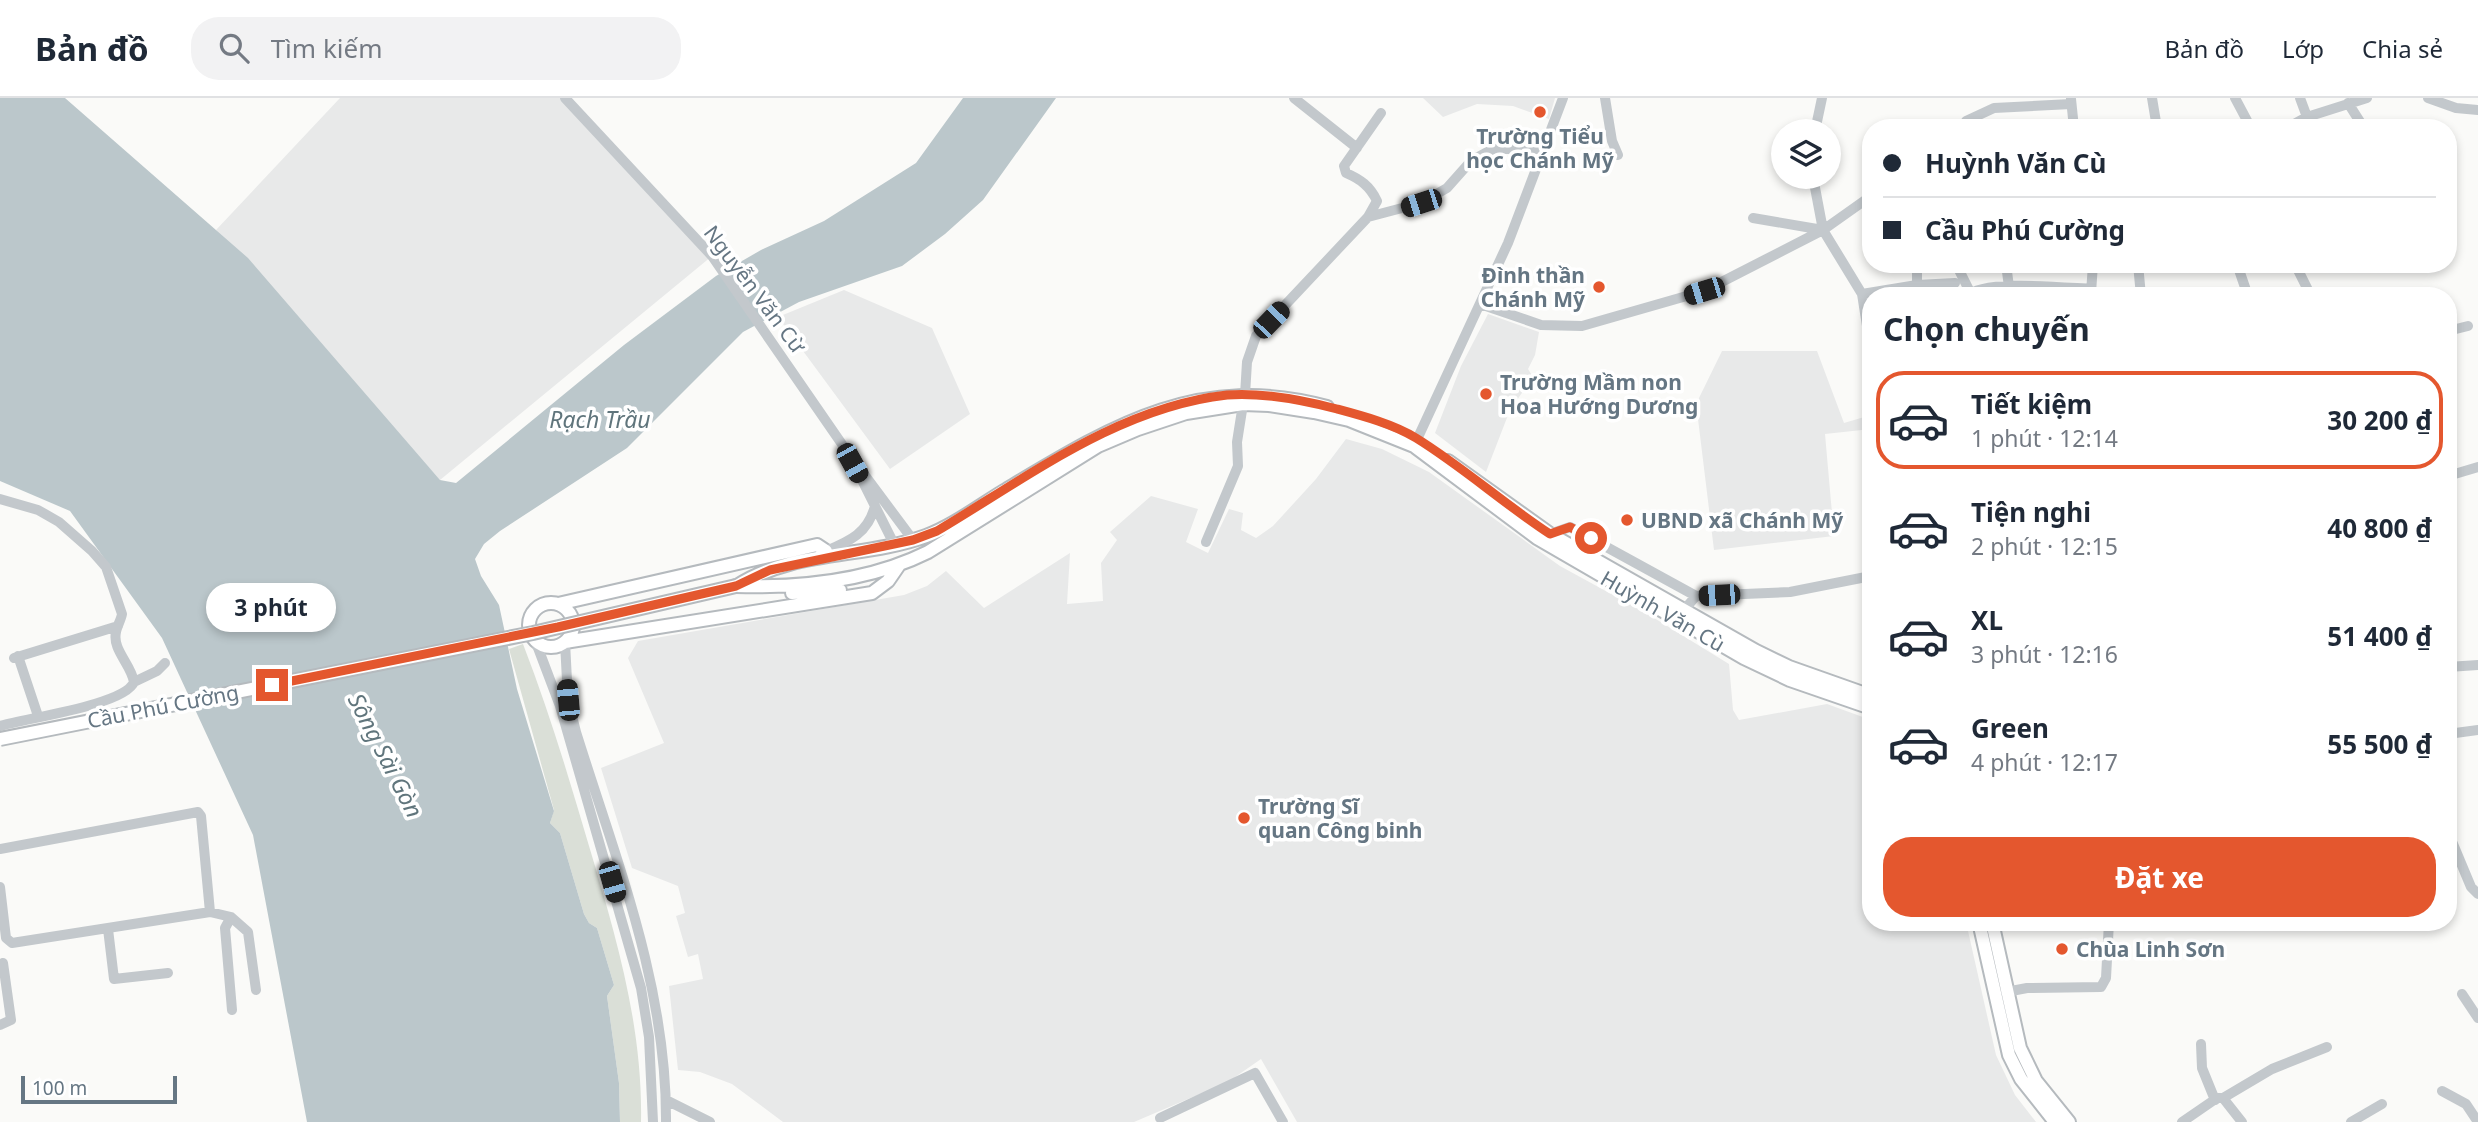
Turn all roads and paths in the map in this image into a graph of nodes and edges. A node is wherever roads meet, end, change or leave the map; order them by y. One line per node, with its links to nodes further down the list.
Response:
1 (565, 98): 45 (street, Nguyễn Văn Cừ)
2 (1294, 98): 25 (street)
3 (1563, 98): 26 (street)
4 (1605, 98): 27 (street)
5 (1822, 98): 18 (street)
6 (2152, 98): 21 (street)
7 (2235, 98): 22 (street)
8 (2300, 98): 17 (street)
9 (2323, 98): 15 (street)
10 (2367, 98): 13 (street)
11 (2428, 98): 14 (street)
12 (2071, 101): 19 (street); 20 (street)
13 (2348, 103): 15 (street); 24 (street)
14 (2478, 110)
15 (2326, 111): 17 (street)
16 (1381, 113): 25 (street)
17 (2307, 117): 23 (street)
18 (1818, 119)
19 (1970, 119)
20 (2073, 119)
21 (2156, 119)
22 (2246, 119)
23 (2303, 119)
24 (2358, 119)
25 (1357, 148): 30 (street)
26 (1544, 149): 30 (street); 40 (street)
27 (1618, 155)
28 (1815, 189): 32 (street)
29 (1862, 203): 32 (street)
30 (1368, 217): 43 (street)
31 (1752, 218): 32 (street)
32 (1824, 230): 39 (street); 40 (street)
33 (1917, 273): 36 (street)
34 (2007, 273): 38 (street)
35 (1955, 283): 36 (street)
36 (1917, 285): 37 (street)
37 (1905, 287)
38 (2009, 287)
39 (1862, 294)
40 (1480, 304): 44 (street)
41 (2468, 326): 42 (street)
42 (2457, 329)
43 (1244, 400): 44 (main road); 51 (main road); 52 (street); 56 (main road)
44 (1416, 442): 50 (main road)
45 (846, 450): 49 (street, Nguyễn Văn Cừ); 51 (street, Nguyễn Văn Cừ)
46 (2478, 467): 47 (street)
47 (2457, 473)
48 (0, 499): 65 (street)
49 (875, 506): 53 (street, Nguyễn Văn Cừ); 54 (street)
50 (1543, 536): 62 (street, Huỳnh Văn Cù); 64 (main road)
51 (913, 540): 53 (main road); 56 (main road)
52 (1206, 542)
53 (894, 544): 55 (main road); 57 (main road)
54 (825, 551): 55 (main road); 60 (main road); 61 (main road)
55 (844, 554): 60 (main road)
56 (921, 555): 57 (main road)
57 (899, 565): 59 (main road); 60 (main road)
58 (1862, 578): 62 (street)
59 (888, 581): 60 (main road); 66 (main road)
60 (736, 586): 79 (main road, Cầu Phú Cường, bridge)
61 (597, 594): 63 (main road); 66 (main road)
62 (1696, 596): 64 (street)
63 (558, 604): 67 (main road); 68 (main road)
64 (1681, 614): 73 (main road); 74 (main road, Huỳnh Văn Cù)
65 (118, 626): 72 (street); 75 (street)
66 (593, 637): 67 (main road)
67 (568, 638): 68 (main road); 92 (street)
68 (535, 640): 93 (street)
69 (165, 663): 72 (street)
70 (2478, 665): 71 (street)
71 (2457, 666)
72 (134, 682): 75 (street)
73 (1862, 693)
74 (1862, 705)
75 (38, 716): 76 (street)
76 (0, 726)
77 (2478, 730): 78 (street)
78 (2457, 733)
79 (0, 739)
80 (0, 849): 84 (street)
81 (2457, 854): 83 (street)
82 (0, 887): 85 (street)
83 (2478, 894)
84 (210, 912): 86 (street); 87 (street)
85 (2, 915): 91 (street)
86 (231, 917): 96 (street); 99 (street)
87 (108, 929): 91 (street); 95 (street)
88 (1981, 931): 113 (main road)
89 (1994, 931): 97 (main road)
90 (2109, 931): 97 (street)
91 (12, 943): 94 (street)
92 (643, 946): 93 (street); 106 (street)
93 (631, 948): 110 (street)
94 (1, 964): 101 (street)
95 (169, 973)
96 (256, 990)
97 (2006, 992): 114 (main road)
98 (2462, 993): 100 (street)
99 (232, 1010)
100 (2478, 1018)
101 (0, 1025)
102 (2200, 1044): 105 (street)
103 (2328, 1047): 105 (street)
104 (2442, 1091): 118 (street)
105 (2219, 1099): 115 (street); 116 (street)
106 (666, 1100): 109 (street); 111 (street)
107 (2382, 1104): 117 (street)
108 (1160, 1118): 112 (street)
109 (705, 1121)
110 (653, 1122)
111 (666, 1122)
112 (1283, 1122)
113 (2055, 1122)
114 (2069, 1122)
115 (2182, 1122)
116 (2242, 1122)
117 (2351, 1122)
118 (2478, 1122)

